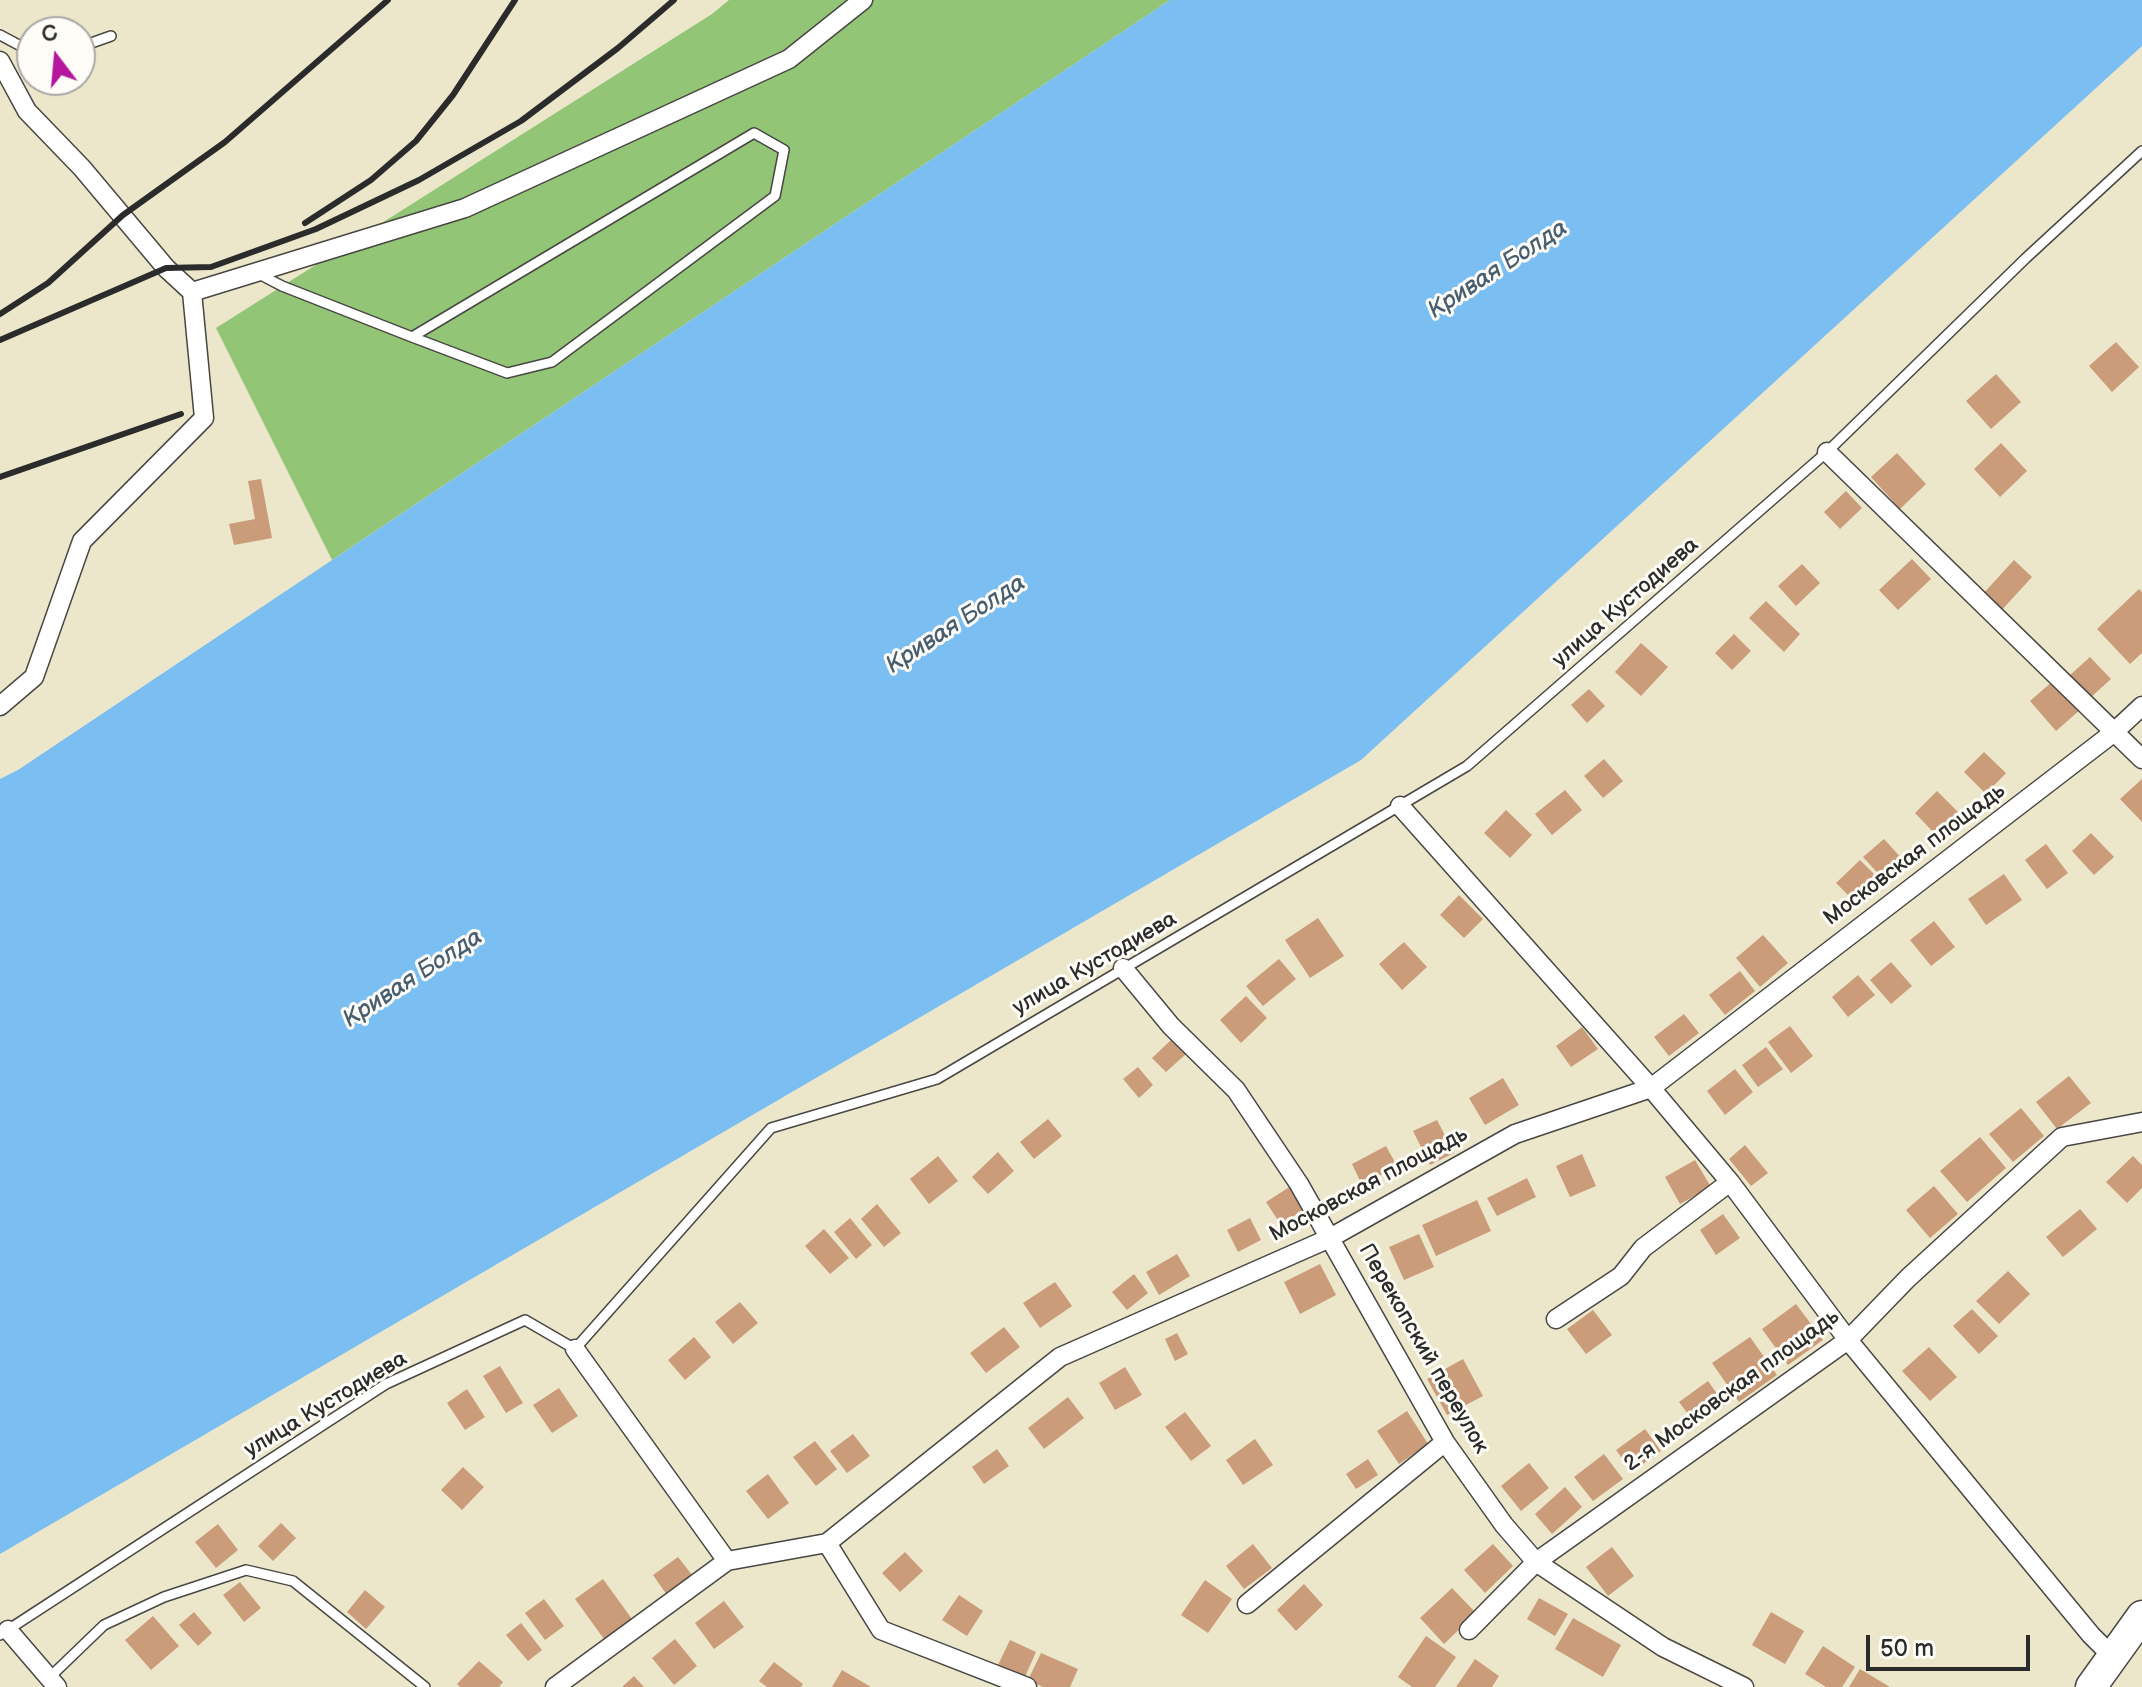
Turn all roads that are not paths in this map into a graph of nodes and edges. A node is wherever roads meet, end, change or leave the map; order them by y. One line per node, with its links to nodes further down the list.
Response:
1 (863, 0): 6 (street)
2 (111, 36): 3 (lane)
3 (96, 41)
4 (0, 61): 7 (street)
5 (2142, 151): 9 (lane, улица Кустодиева)
6 (257, 273): 7 (street); 8 (lane)
7 (192, 292): 10 (street)
8 (412, 337): 8 (lane)
9 (1827, 452): 12 (street); 14 (lane, улица Кустодиева)
10 (0, 706)
11 (2142, 706): 12 (street, Московская площадь)
12 (2113, 733): 13 (street); 16 (street, Московская площадь)
13 (2142, 759)
14 (1400, 806): 15 (lane, улица Кустодиева); 16 (street)
15 (1123, 968): 19 (street, Перекопский переулок); 22 (lane, улица Кустодиева)
16 (1651, 1088): 18 (street); 19 (street, Московская площадь)
17 (2142, 1122): 21 (street, 2-я Московская площадь)
18 (1730, 1182): 20 (street); 21 (street)
19 (1330, 1238): 23 (street, Перекопский переулок); 24 (street, Московская площадь)
20 (1556, 1319)
21 (1848, 1340): 26 (street, 2-я Московская площадь); 31 (street)
22 (575, 1349): 25 (street); 30 (lane, улица Кустодиева)
23 (1445, 1442): 26 (street, Перекопский переулок); 27 (street)
24 (827, 1543): 25 (street, Московская площадь); 35 (street)
25 (727, 1561): 34 (street, Московская площадь)
26 (1536, 1562): 29 (street, 2-я Московская площадь); 36 (street, Перекопский переулок)
27 (1247, 1604)
28 (2142, 1616): 31 (main road)
29 (1469, 1630)
30 (4, 1632): 32 (street)
31 (2113, 1657): 37 (main road)
32 (53, 1683): 33 (lane)
33 (425, 1687)
34 (555, 1687)
35 (1027, 1687)
36 (1744, 1687)
37 (2091, 1687)

